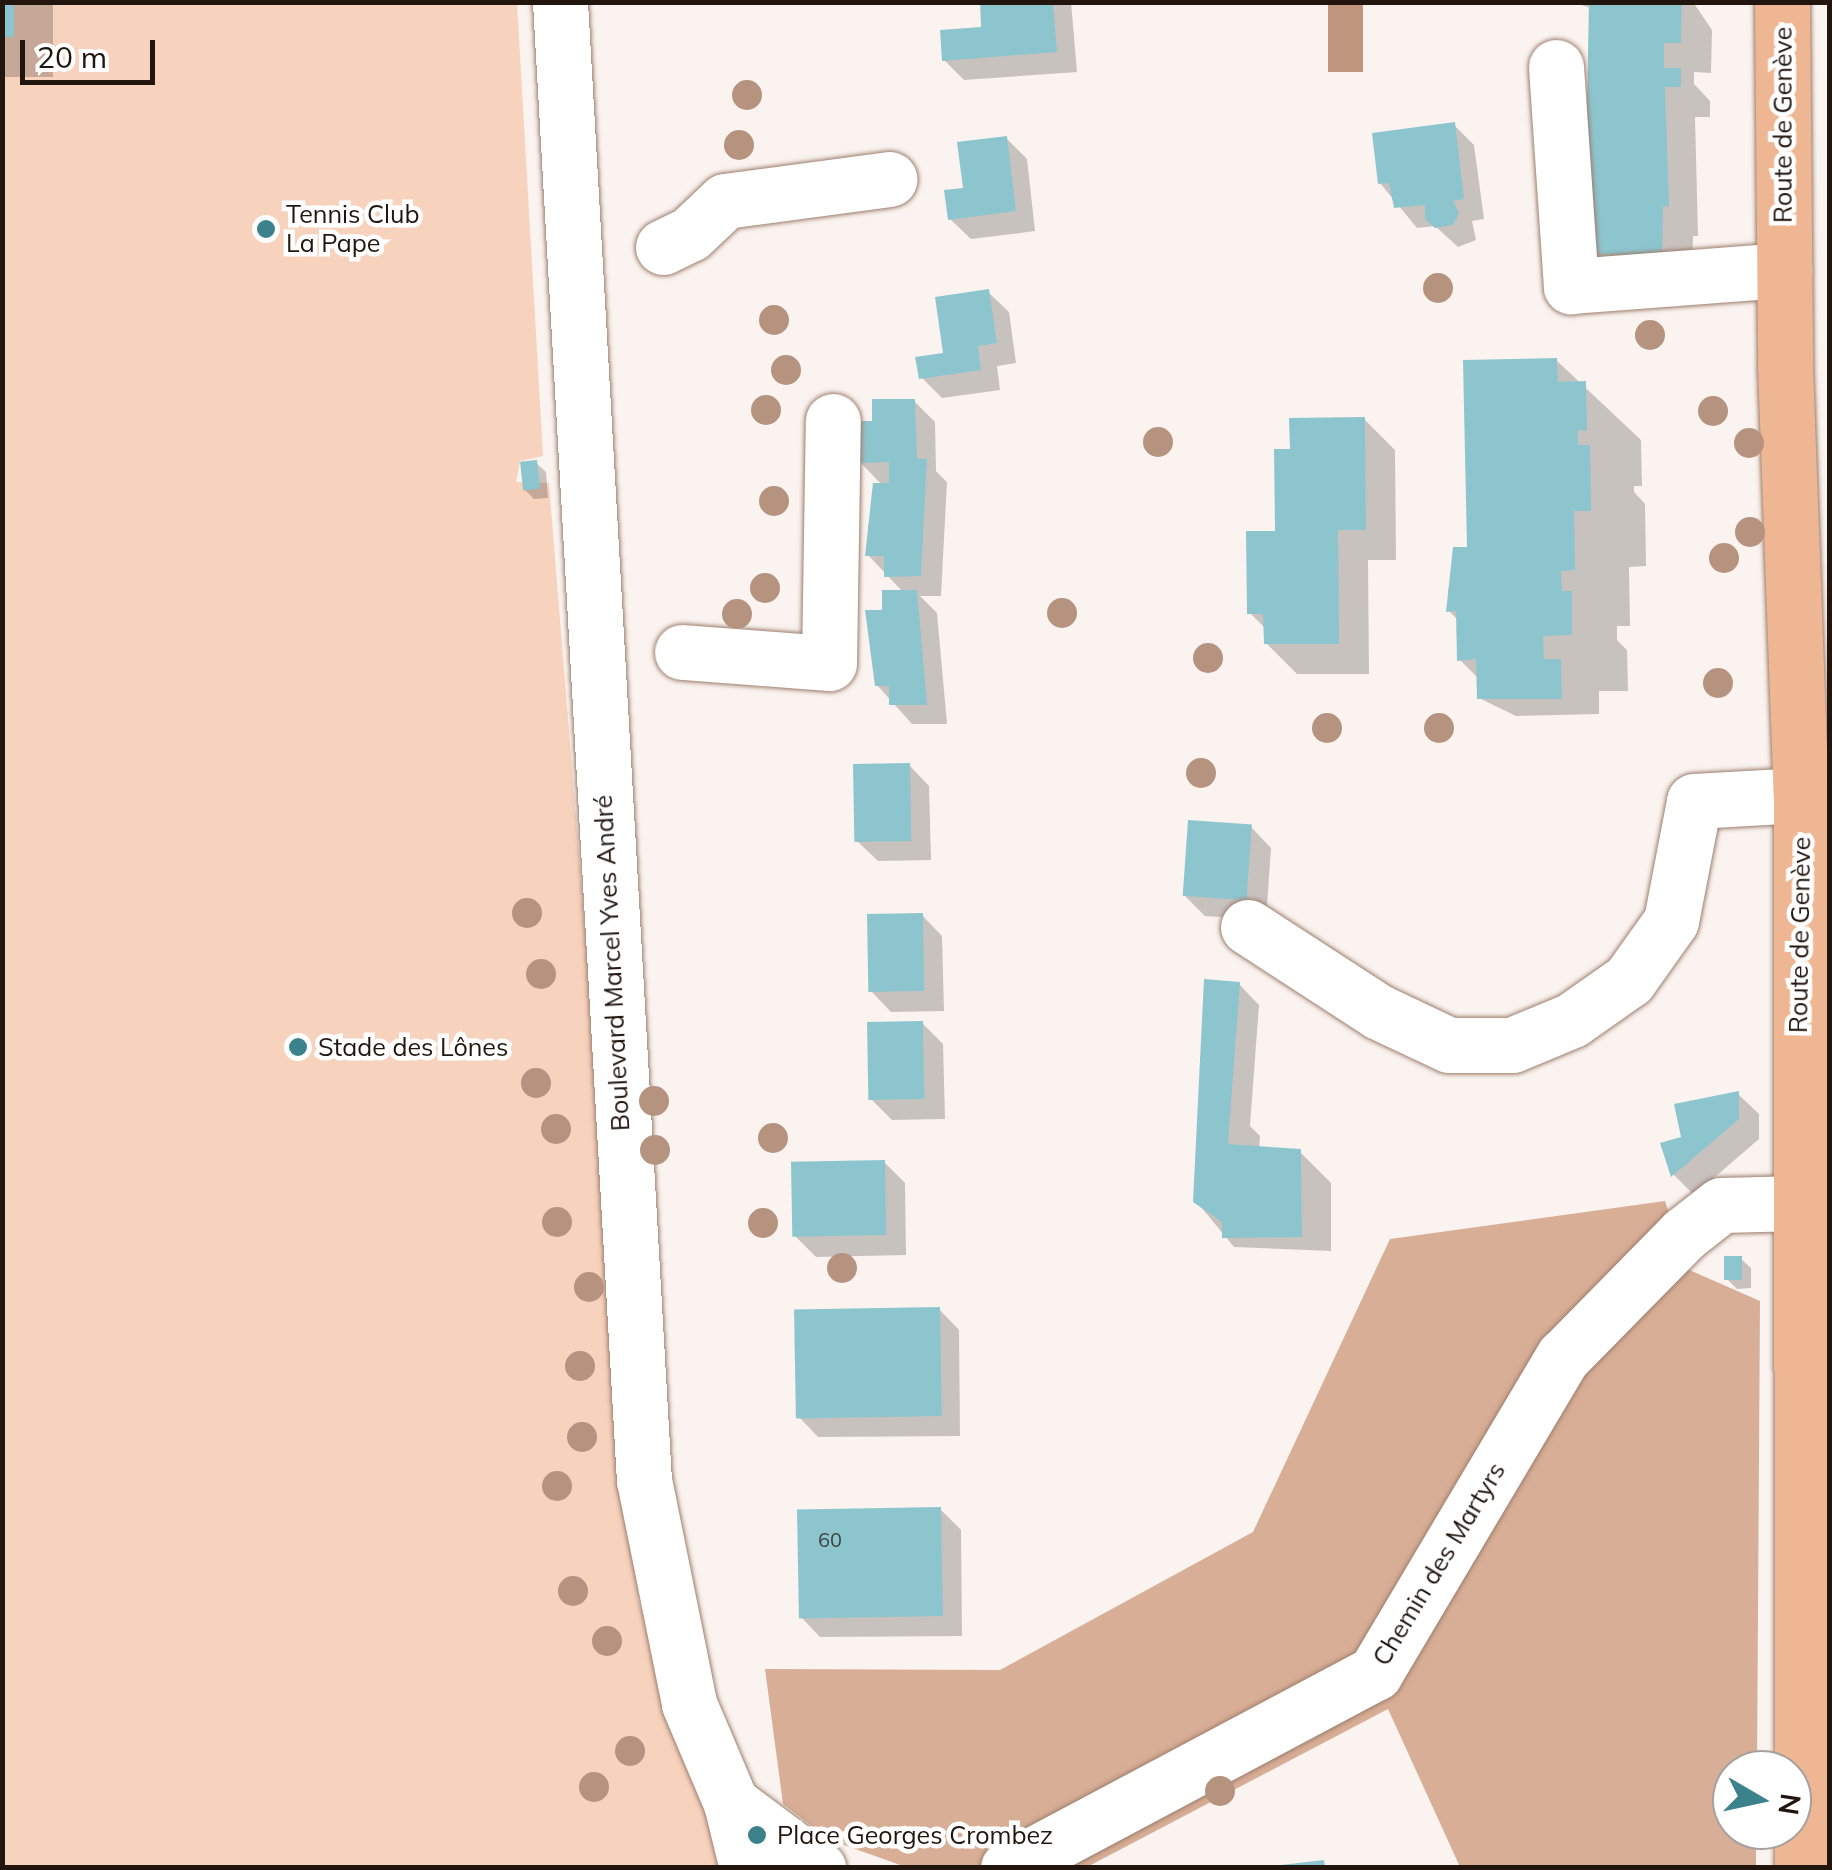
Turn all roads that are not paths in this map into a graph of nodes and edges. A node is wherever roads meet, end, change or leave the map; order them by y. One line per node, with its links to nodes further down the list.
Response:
1 (560, 2): 13 (street, Boulevard Marcel Yves André)
2 (1782, 2): 6 (main road, Route de Genève)
3 (1556, 67): 6 (street)
4 (890, 179): 5 (street)
5 (663, 247)
6 (1784, 270): 9 (main road, Route de Genève)
7 (833, 421): 8 (street)
8 (682, 652)
9 (1801, 795): 10 (street); 11 (main road, Route de Genève)
10 (1248, 927)
11 (1800, 1203): 12 (main road, Route de Genève); 16 (street, Chemin des Martyrs)
12 (1816, 1518): 17 (main road, Route de Genève)
13 (730, 1802): 14 (street, Boulevard Marcel Yves André); 15 (street)
14 (747, 1868)
15 (818, 1868)
16 (1008, 1868)
17 (1802, 1868)

